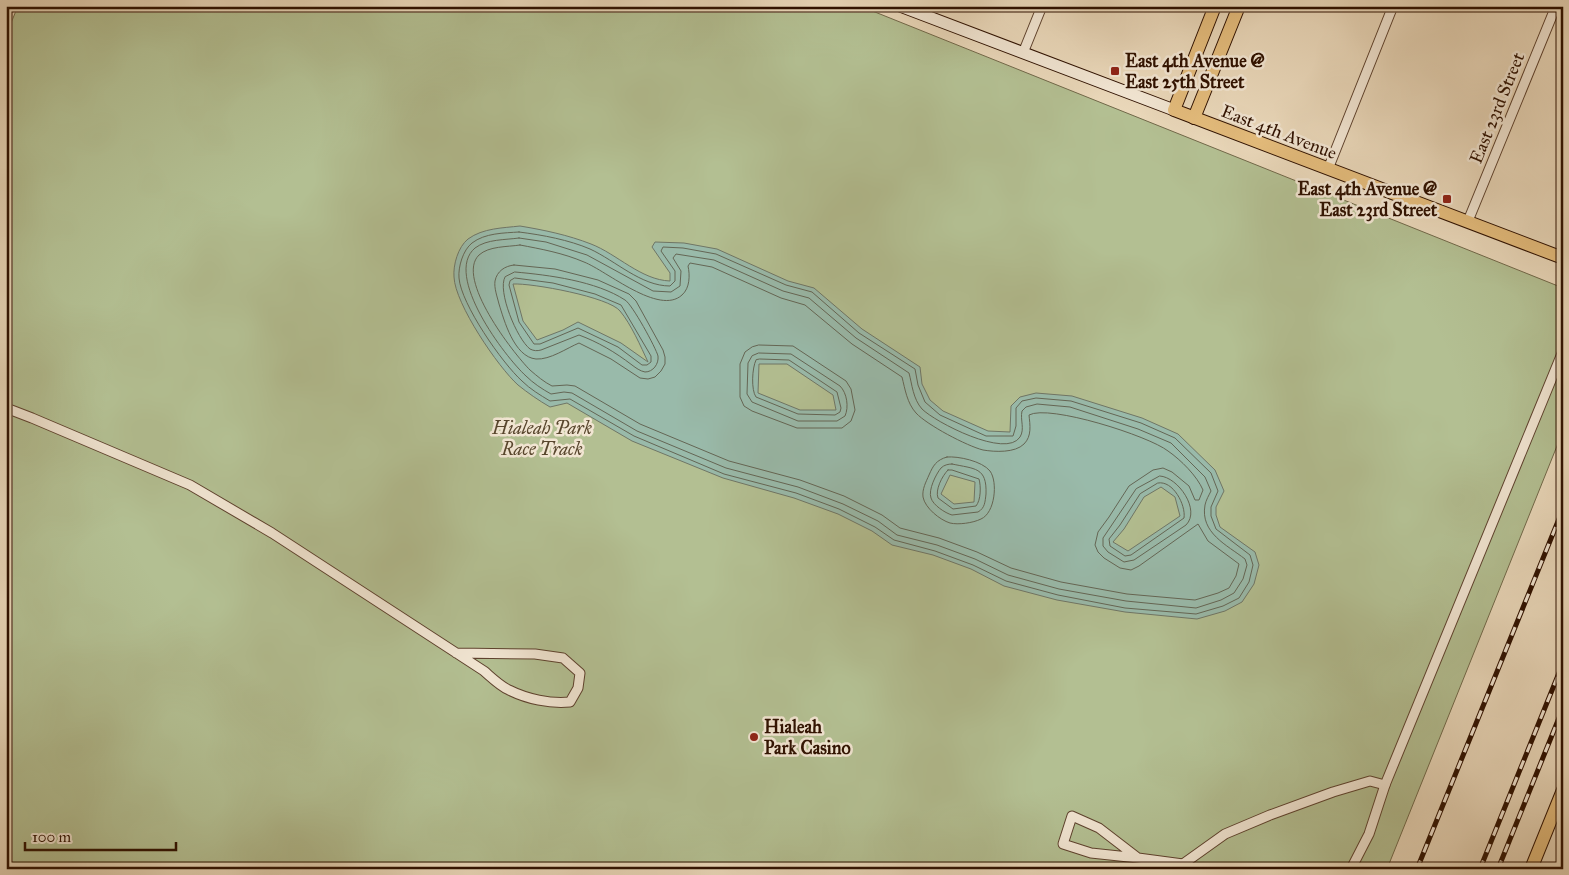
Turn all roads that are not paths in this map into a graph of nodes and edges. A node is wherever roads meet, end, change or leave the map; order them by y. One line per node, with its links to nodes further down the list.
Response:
1 (900, 6): 7 (main road, East 4th Avenue)
2 (1042, 6): 7 (street)
3 (1216, 6): 8 (main road)
4 (1239, 6): 9 (main road)
5 (1393, 6): 10 (street)
6 (1556, 6): 11 (street, East 23rd Street)
7 (1023, 53): 8 (main road, East 4th Avenue)
8 (1174, 110): 9 (main road, East 4th Avenue)
9 (1194, 118): 10 (main road, East 4th Avenue)
10 (1328, 168): 11 (main road, East 4th Avenue)
11 (1468, 221): 12 (main road, East 4th Avenue)
12 (1563, 258)
13 (1563, 352): 16 (street)
14 (6, 408): 15 (street)
15 (456, 653): 15 (street)
16 (1385, 785): 19 (street); 20 (street)
17 (1563, 790): 21 (main road)
18 (1138, 858): 18 (street); 19 (street)
19 (1183, 866)
20 (1351, 869)
21 (1531, 869)

